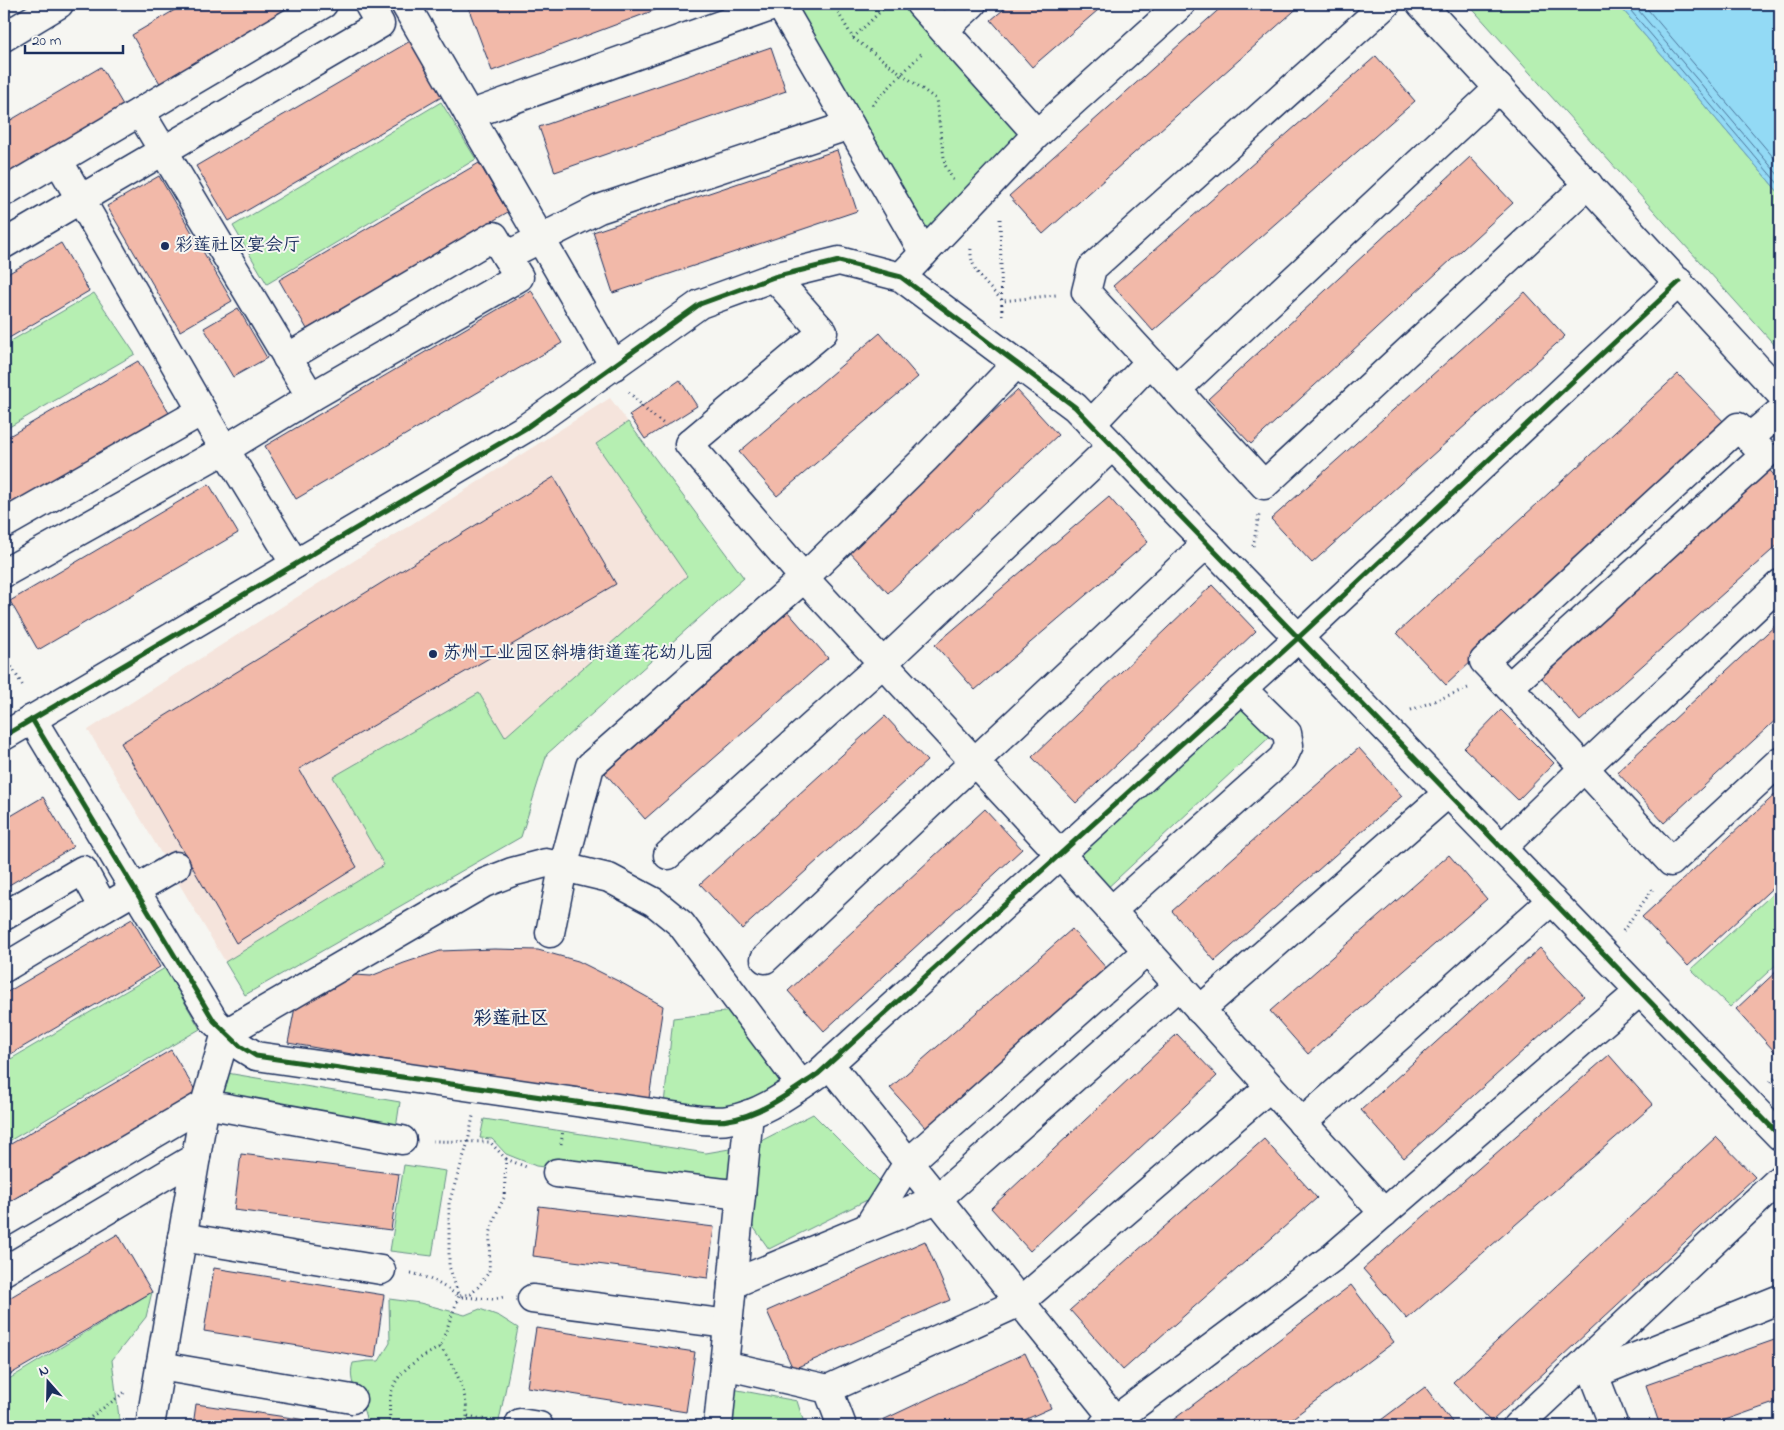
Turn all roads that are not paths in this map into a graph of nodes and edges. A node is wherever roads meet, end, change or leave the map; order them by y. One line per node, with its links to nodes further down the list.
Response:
1 (59, 4): 12 (street)
2 (323, 4): 14 (street)
3 (369, 4): 18 (street)
4 (405, 4): 15 (street)
5 (779, 4): 15 (street); 16 (street)
6 (920, 4): 11 (street)
7 (972, 4): 11 (street)
8 (1181, 4): 17 (street)
9 (1386, 4): 32 (street)
10 (1421, 4): 13 (street)
11 (944, 30): 17 (street)
12 (4, 38)
13 (1499, 88): 20 (street); 34 (street)
14 (140, 112): 18 (street); 19 (street)
15 (469, 116): 23 (street)
16 (850, 124): 23 (street); 25 (street)
17 (1037, 134): 25 (street)
18 (163, 151): 22 (street); 31 (street)
19 (58, 160): 21 (street); 22 (street)
20 (1588, 184): 29 (street); 34 (street)
21 (4, 192)
22 (80, 199): 24 (street); 37 (street)
23 (540, 239): 26 (street); 33 (street)
24 (4, 244)
25 (924, 253): 28 (street)
26 (506, 256): 31 (street); 36 (street)
27 (774, 277): 28 (street); 33 (street); 48 (street)
28 (901, 277): 30 (street)
29 (1679, 282): 35 (street); 51 (street)
30 (1008, 357): 39 (street); 48 (street)
31 (287, 358): 36 (street)
32 (1150, 362): 34 (street); 39 (street)
33 (614, 366): 46 (street)
34 (1176, 390)
35 (1780, 393)
36 (311, 397): 42 (street)
37 (202, 411): 42 (street); 43 (street)
38 (1780, 412): 40 (street)
39 (1091, 424): 41 (street)
40 (1749, 438): 45 (street); 49 (street)
41 (1112, 446): 44 (street); 52 (street)
42 (224, 450): 46 (street); 47 (street)
43 (4, 524)
44 (1207, 543): 51 (street); 58 (street)
45 (1603, 552): 49 (street); 53 (street)
46 (295, 564): 55 (street)
47 (4, 573)
48 (804, 578): 52 (street); 65 (street)
49 (1627, 580): 53 (street)
50 (1780, 584): 59 (street)
51 (1298, 638): 54 (street); 60 (street)
52 (883, 663): 58 (street); 63 (street)
53 (1504, 682): 59 (street)
54 (1242, 689): 62 (street); 69 (street)
55 (36, 716): 56 (street); 66 (street)
56 (4, 736)
57 (1780, 760): 59 (street)
58 (974, 762): 62 (street); 73 (street)
59 (1584, 768): 61 (street)
60 (1448, 793): 61 (street); 77 (street)
61 (1502, 848): 67 (street)
62 (1060, 854): 69 (street); 79 (street)
63 (668, 855)
64 (176, 866): 66 (street)
65 (563, 868): 71 (street); 78 (street); 80 (street)
66 (135, 890): 68 (street); 78 (street)
67 (1552, 900): 76 (street); 84 (street)
68 (104, 908): 70 (street); 74 (street)
69 (1111, 910): 72 (street)
70 (4, 916)
71 (550, 933)
72 (1147, 950): 75 (street); 88 (street)
73 (765, 959)
74 (4, 968)
75 (1179, 985): 77 (street); 92 (street)
76 (1640, 991): 85 (street); 93 (street)
77 (1200, 1010): 81 (street)
78 (226, 1032): 82 (street); 83 (street)
79 (829, 1064): 80 (street); 88 (street)
80 (801, 1086): 83 (street)
81 (1270, 1087): 84 (street); 102 (street)
82 (205, 1104): 86 (street); 87 (street); 94 (street)
83 (749, 1114): 91 (street)
84 (1302, 1123): 93 (street)
85 (1780, 1136)
86 (402, 1140)
87 (196, 1157): 96 (street); 98 (street)
88 (908, 1163): 92 (street); 95 (street)
89 (557, 1173): 91 (street)
90 (1780, 1179): 106 (street)
91 (741, 1195): 99 (street)
92 (937, 1199): 95 (street); 102 (street)
93 (1384, 1213): 109 (street)
94 (4, 1222)
95 (868, 1227): 99 (street)
96 (182, 1237): 97 (street); 105 (street)
97 (381, 1270)
98 (4, 1271)
99 (732, 1284): 103 (street)
100 (532, 1298): 103 (street)
101 (1780, 1299): 106 (street)
102 (1020, 1302): 107 (street); 109 (street)
103 (728, 1324): 104 (street)
104 (724, 1365): 107 (street); 111 (street)
105 (160, 1366): 108 (street); 110 (street)
106 (1591, 1367): 113 (street); 114 (street)
107 (828, 1389): 112 (street)
108 (352, 1399)
109 (1112, 1424)
110 (150, 1426)
111 (718, 1426)
112 (842, 1426)
113 (1517, 1426)
114 (1614, 1426)

